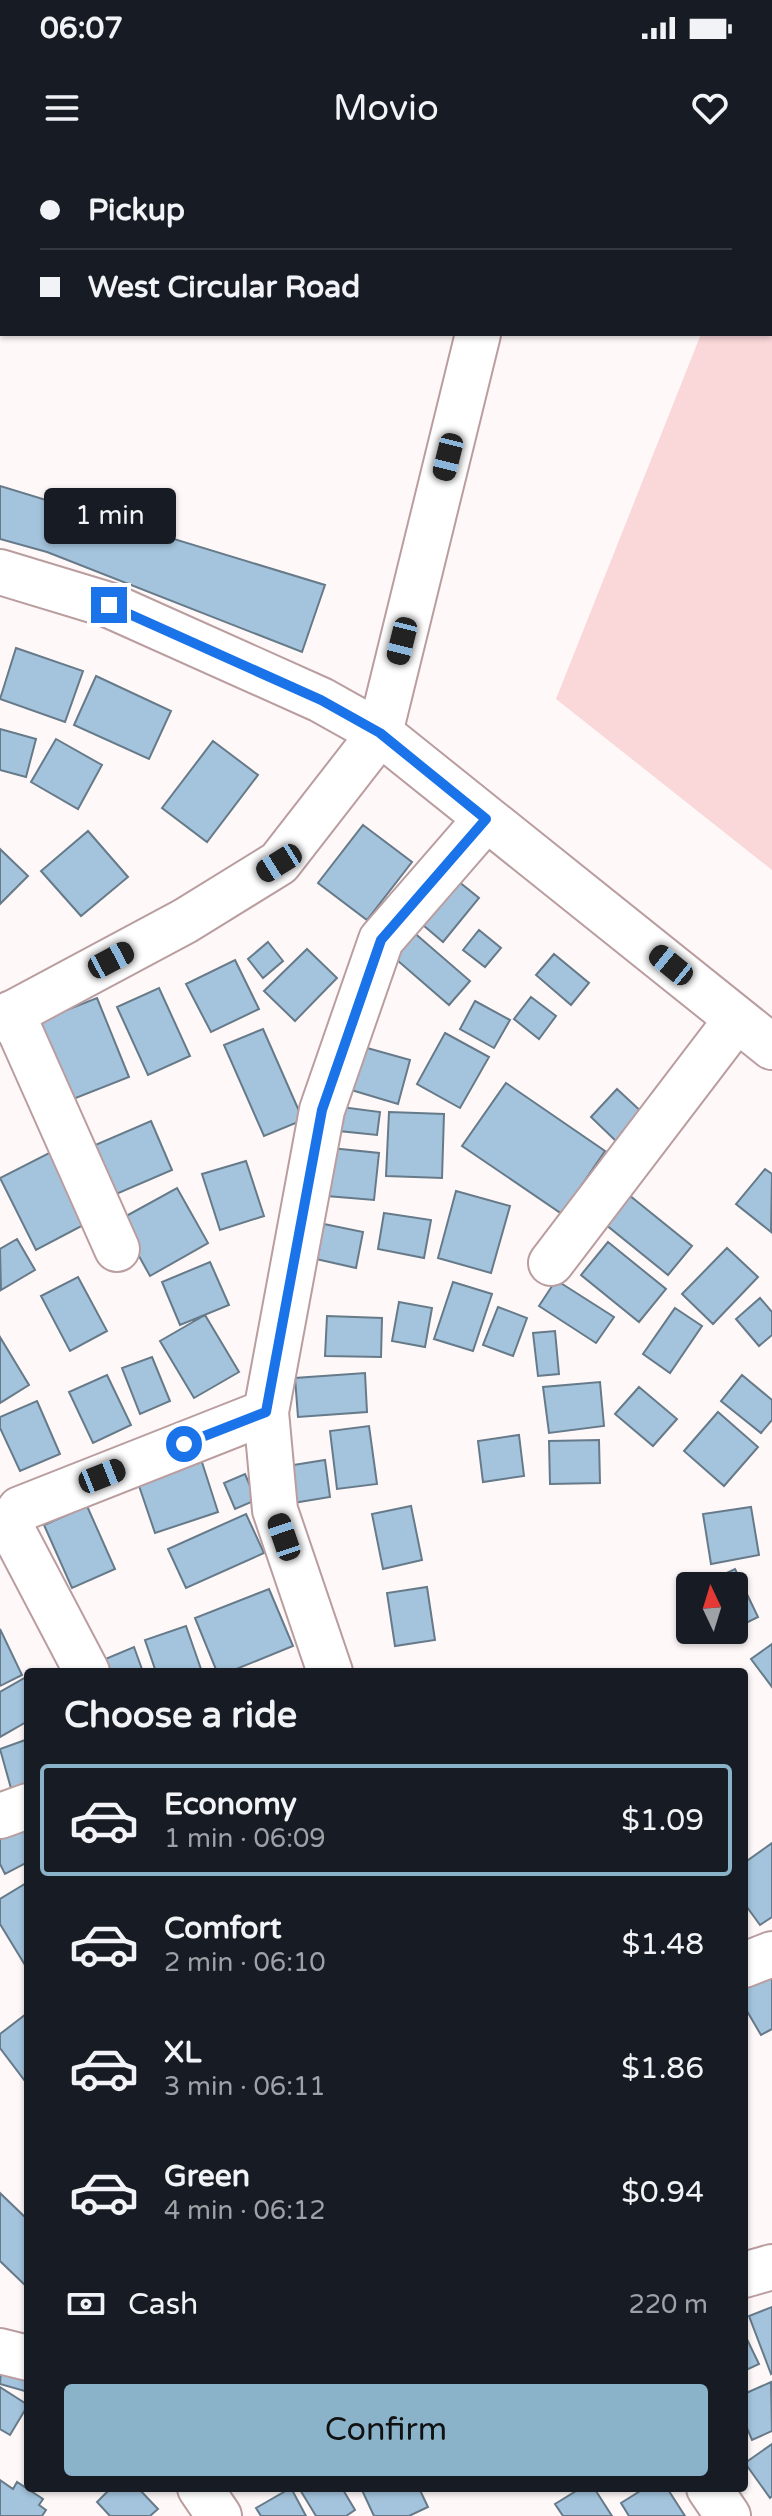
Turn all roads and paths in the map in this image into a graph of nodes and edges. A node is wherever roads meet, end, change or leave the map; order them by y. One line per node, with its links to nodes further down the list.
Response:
1 (478, 336): 3 (street)
2 (0, 572): 3 (street)
3 (380, 733): 4 (street); 5 (street)
4 (486, 819): 6 (street); 10 (street)
5 (6, 1016): 8 (street)
6 (737, 1019): 7 (street); 9 (street)
7 (772, 1047)
8 (117, 1249)
9 (551, 1263)
10 (266, 1412): 11 (street); 12 (street)
11 (85, 1668)
12 (329, 1668)
13 (24, 1807): 14 (street)
14 (0, 1816)
15 (772, 1954): 16 (street)
16 (748, 1963)
17 (772, 2267): 18 (street)
18 (748, 2274)
19 (0, 2351): 20 (street)
20 (24, 2357)
21 (203, 2492): 22 (street)
22 (219, 2516)

